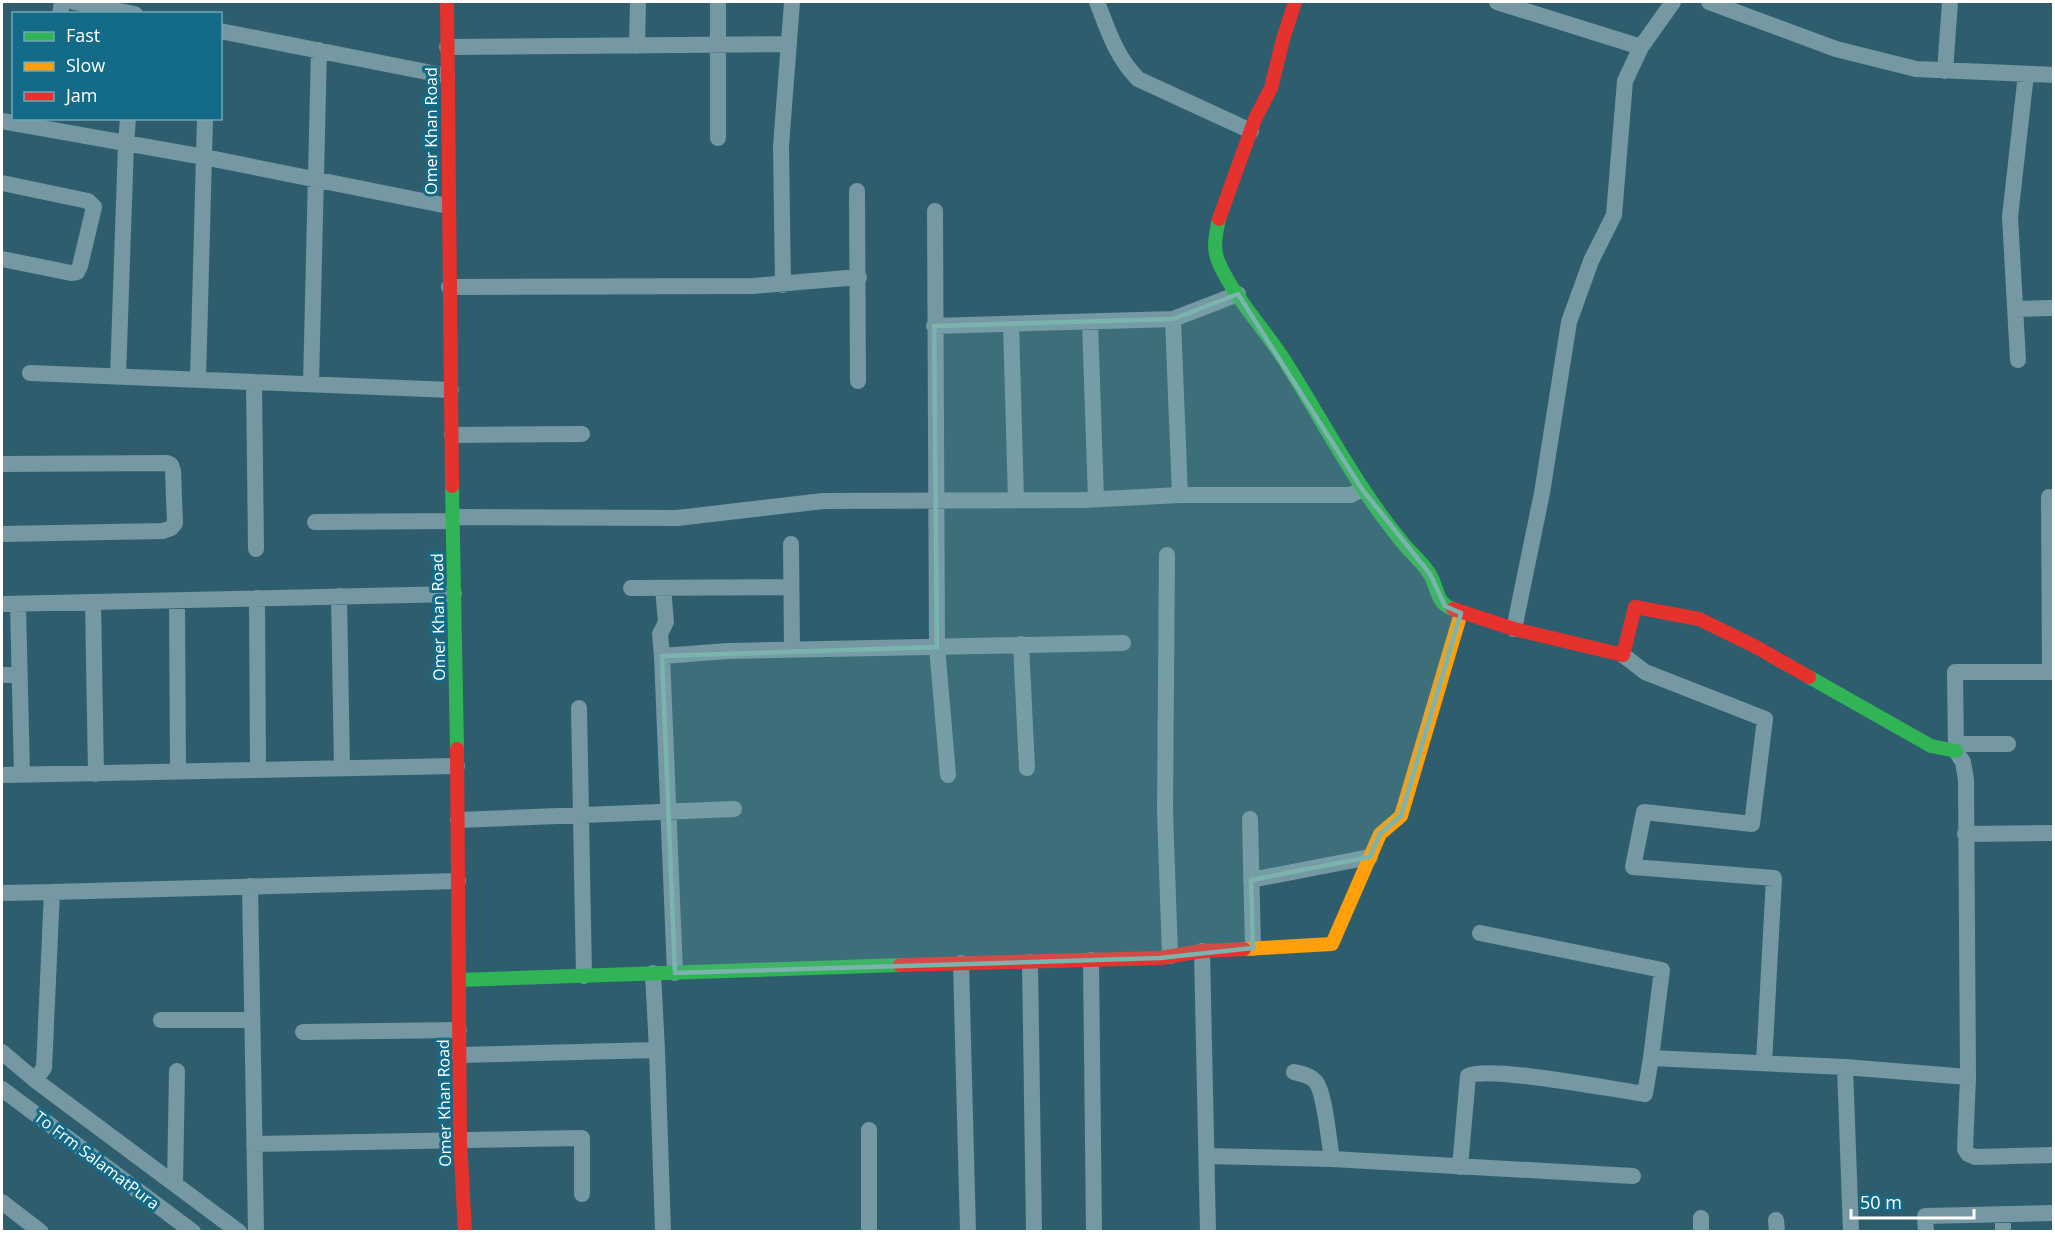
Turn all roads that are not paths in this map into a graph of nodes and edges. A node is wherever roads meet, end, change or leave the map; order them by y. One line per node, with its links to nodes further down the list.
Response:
1 (74, 2): 12 (street)
2 (447, 2): 17 (street, Omer Khan Road)
3 (638, 2): 16 (street)
4 (718, 2): 15 (street)
5 (792, 2): 14 (street)
6 (1096, 2): 28 (street)
7 (1295, 2): 28 (street)
8 (1497, 2): 18 (street)
9 (1673, 2): 18 (street)
10 (1709, 2): 20 (street)
11 (1950, 2): 20 (street)
12 (125, 12)
13 (222, 31): 19 (street)
14 (789, 44): 15 (street); 39 (street)
15 (718, 45): 16 (street); 29 (street)
16 (637, 46): 17 (street)
17 (447, 47): 23 (street, Omer Khan Road)
18 (1641, 47): 81 (street)
19 (319, 50): 23 (street); 32 (street)
20 (1945, 71): 21 (street)
21 (2026, 74): 22 (street); 43 (street)
22 (2054, 75)
23 (447, 76): 35 (street, Omer Khan Road)
24 (128, 120): 30 (street)
25 (205, 120): 31 (street)
26 (2, 121): 27 (street)
27 (42, 124): 30 (street)
28 (1251, 131): 41 (street)
29 (718, 138)
30 (126, 144): 31 (street); 50 (street)
31 (204, 157): 32 (street); 51 (street)
32 (316, 180): 35 (street); 54 (street)
33 (2, 183): 37 (street)
34 (857, 191): 38 (street)
35 (448, 206): 40 (street, Omer Khan Road)
36 (935, 211): 47 (street)
37 (2, 259)
38 (859, 277): 39 (street); 52 (street)
39 (783, 285): 40 (street)
40 (449, 287): 55 (street, Omer Khan Road)
41 (1238, 294): 44 (street); 59 (street)
42 (2054, 308): 43 (street)
43 (2015, 309): 48 (street)
44 (1173, 319): 45 (street); 60 (street)
45 (1090, 322): 46 (street); 62 (street)
46 (1011, 324): 47 (street); 64 (street)
47 (934, 326): 63 (street)
48 (2018, 360)
49 (30, 373): 50 (street)
50 (118, 377): 51 (street)
51 (198, 380): 53 (street)
52 (858, 381)
53 (254, 382): 54 (street); 69 (street)
54 (311, 384): 55 (street)
55 (451, 390): 57 (street, Omer Khan Road)
56 (582, 434): 57 (street)
57 (452, 435): 65 (street, Omer Khan Road)
58 (2, 464): 67 (street)
59 (1362, 489): 60 (street); 80 (street)
60 (1180, 495): 62 (street)
61 (2049, 497): 88 (street)
62 (1096, 499): 64 (street)
63 (938, 500): 64 (street); 65 (street); 84 (street)
64 (1016, 500)
65 (453, 519): 66 (street); 74 (street, Omer Khan Road)
66 (315, 522)
67 (2, 534)
68 (791, 544): 71 (street)
69 (256, 549)
70 (1167, 555): 119 (street)
71 (791, 587): 73 (street); 85 (street)
72 (631, 588): 73 (street)
73 (663, 588): 87 (street)
74 (454, 594): 75 (street); 94 (street, Omer Khan Road)
75 (339, 596): 76 (street); 95 (street)
76 (257, 598): 77 (street); 97 (street)
77 (177, 601): 78 (street); 98 (street)
78 (93, 602): 79 (street); 99 (street)
79 (10, 604): 90 (street)
80 (1461, 613): 81 (street); 110 (street)
81 (1514, 629): 86 (street)
82 (1123, 643): 83 (street)
83 (1021, 645): 84 (street); 96 (street)
84 (937, 647): 85 (street); 102 (street)
85 (792, 649): 87 (street)
86 (1623, 655): 93 (street); 135 (street)
87 (662, 656): 104 (street)
88 (2052, 672): 93 (street)
89 (2, 675): 90 (street)
90 (20, 675): 101 (street)
91 (579, 708): 105 (street)
92 (2008, 744): 93 (street)
93 (1956, 748): 109 (street)
94 (457, 766): 95 (street); 107 (street, Omer Khan Road)
95 (342, 768): 97 (street)
96 (1027, 768)
97 (258, 769): 98 (street)
98 (178, 771): 99 (street)
99 (96, 774): 101 (street)
100 (2, 775): 101 (street)
101 (22, 775)
102 (948, 775)
103 (734, 809): 104 (street)
104 (668, 812): 105 (street); 123 (street)
105 (581, 815): 107 (street); 125 (street)
106 (1250, 819): 111 (street)
107 (458, 820): 112 (street, Omer Khan Road)
108 (2054, 833): 109 (street)
109 (1965, 834): 139 (street)
110 (1370, 857): 111 (street); 117 (street)
111 (1251, 880): 117 (street)
112 (458, 881): 113 (street); 126 (street, Omer Khan Road)
113 (250, 886): 114 (street); 128 (street)
114 (52, 892): 115 (street); 140 (street)
115 (2, 893)
116 (1480, 933): 134 (street)
117 (1253, 948): 118 (street)
118 (1202, 951): 119 (street); 146 (street)
119 (1170, 956): 120 (street)
120 (1091, 960): 121 (street); 167 (street)
121 (1030, 962): 122 (street); 166 (street)
122 (961, 963): 123 (street); 165 (street)
123 (675, 973): 124 (street)
124 (653, 974): 125 (street); 131 (street)
125 (584, 976): 126 (street)
126 (459, 980): 129 (street, Omer Khan Road)
127 (161, 1020): 128 (street)
128 (252, 1020): 145 (street)
129 (459, 1030): 130 (street); 133 (street, Omer Khan Road)
130 (303, 1032)
131 (657, 1050): 133 (street); 158 (street)
132 (2, 1052): 140 (street)
133 (459, 1055): 144 (street, Omer Khan Road)
134 (1651, 1058): 135 (street); 149 (street)
135 (1764, 1063): 136 (street)
136 (1845, 1067): 139 (street); 169 (street)
137 (177, 1071): 151 (street)
138 (1294, 1072): 148 (street)
139 (1968, 1077): 147 (street)
140 (35, 1080): 142 (street)
141 (2, 1089): 142 (street, To Frm SalamatPura)
142 (44, 1104): 151 (street); 160 (street, To Frm SalamatPura)
143 (869, 1130): 164 (street)
144 (460, 1141): 145 (street); 152 (street); 163 (street, Omer Khan Road)
145 (254, 1144): 162 (street)
146 (1208, 1155): 148 (street); 168 (street)
147 (2054, 1155)
148 (1332, 1159): 149 (street)
149 (1460, 1167): 150 (street)
150 (1633, 1176)
151 (175, 1184): 161 (street)
152 (582, 1194)
153 (2, 1202): 157 (street)
154 (2054, 1213): 155 (street)
155 (2003, 1214): 170 (street); 171 (street)
156 (2, 1219): 157 (street)
157 (24, 1219): 159 (street)
158 (663, 1231)
159 (41, 1232)
160 (193, 1232)
161 (239, 1232)
162 (256, 1232)
163 (465, 1232)
164 (869, 1232)
165 (968, 1232)
166 (1034, 1232)
167 (1094, 1232)
168 (1208, 1232)
169 (1851, 1232)
170 (1926, 1232)
171 (2003, 1232)

